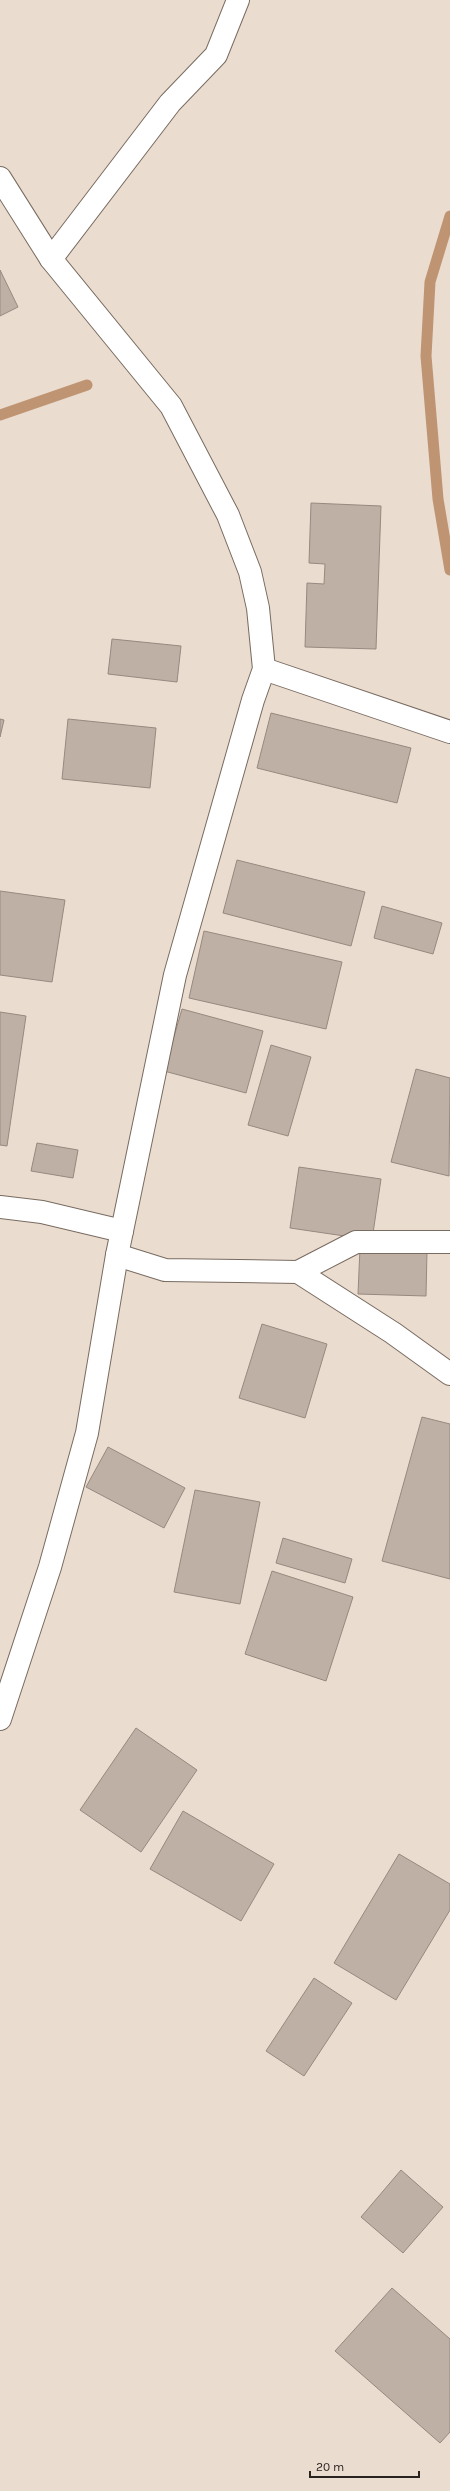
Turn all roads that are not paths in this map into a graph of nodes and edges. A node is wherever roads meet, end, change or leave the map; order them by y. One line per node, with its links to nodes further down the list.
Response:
1 (238, 0): 3 (street)
2 (0, 178): 3 (street)
3 (51, 259): 4 (street)
4 (264, 669): 5 (street); 7 (street)
5 (450, 732)
6 (0, 1207): 7 (street)
7 (122, 1231): 9 (street)
8 (450, 1242): 10 (street)
9 (118, 1255): 10 (street); 12 (street)
10 (298, 1272): 11 (street)
11 (450, 1374)
12 (0, 1720)

